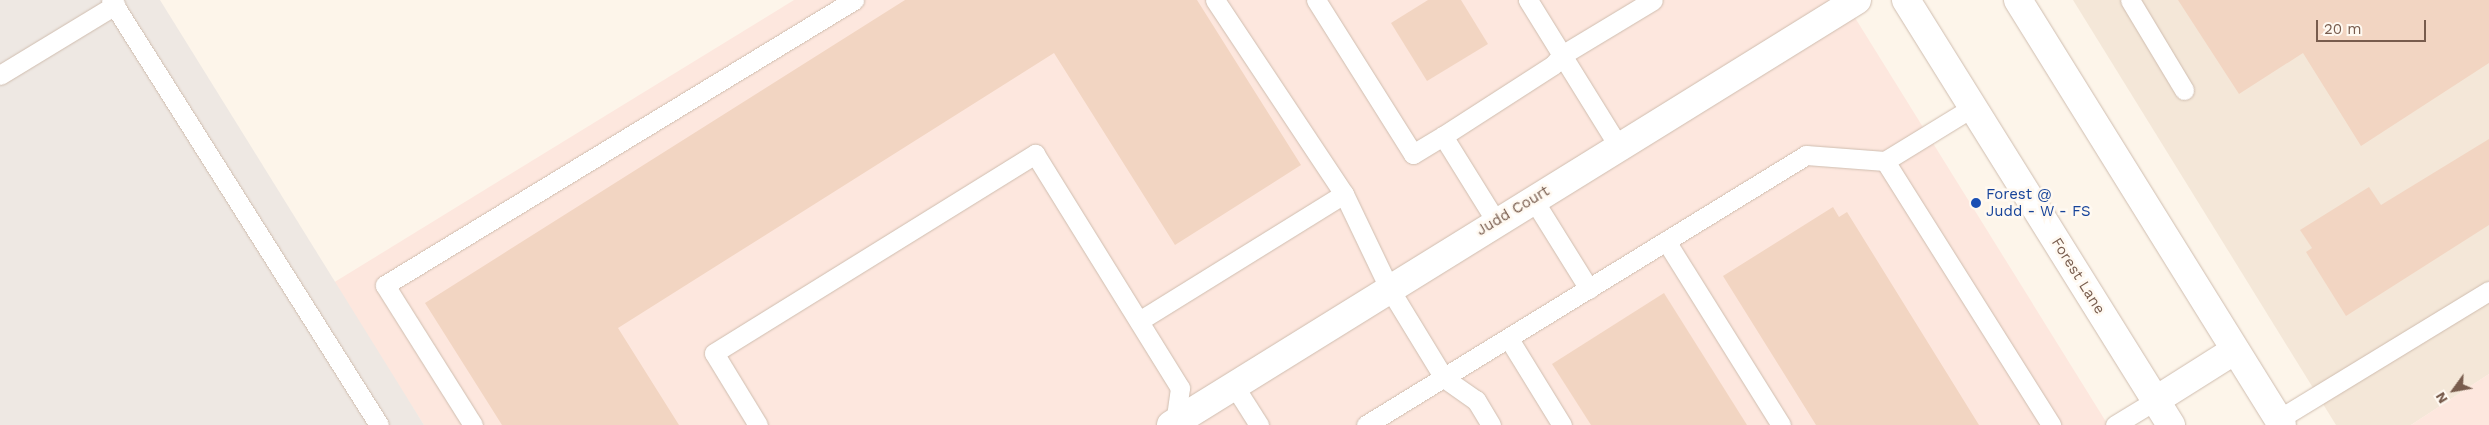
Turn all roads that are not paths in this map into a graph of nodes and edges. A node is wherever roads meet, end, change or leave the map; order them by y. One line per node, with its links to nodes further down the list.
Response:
1 (854, 0): 34 (lane)
2 (1215, 0): 18 (lane)
3 (1316, 0): 15 (lane)
4 (1528, 0): 11 (lane)
5 (1653, 0): 11 (lane)
6 (1857, 0): 16 (main road, Judd Court)
7 (1906, 0): 14 (main road, Forest Lane)
8 (2018, 0): 27 (main road)
9 (2130, 0): 13 (lane)
10 (113, 3): 12 (lane); 33 (lane)
11 (1562, 55): 15 (lane); 16 (lane)
12 (0, 75)
13 (2184, 90)
14 (1973, 107): 17 (lane); 30 (main road, Forest Lane)
15 (1443, 136): 20 (lane)
16 (1619, 147): 19 (main road, Judd Court)
17 (1885, 161): 21 (lane); 41 (lane)
18 (1344, 194): 22 (lane); 25 (lane)
19 (1532, 199): 20 (main road, Judd Court); 23 (lane)
20 (1496, 222): 22 (main road, Judd Court)
21 (1666, 242): 23 (lane); 40 (lane)
22 (1389, 288): 28 (lane); 29 (main road, Judd Court)
23 (1589, 289): 26 (lane)
24 (2489, 291): 31 (lane)
25 (1139, 321): 32 (lane); 35 (lane)
26 (1509, 339): 28 (lane); 39 (lane)
27 (2235, 350): 30 (main road); 31 (main road)
28 (1444, 378): 37 (lane); 38 (lane)
29 (1233, 384): 32 (main road, Judd Court); 36 (lane)
30 (2156, 400): 42 (lane); 43 (main road, Forest Lane)
31 (2280, 422)
32 (1173, 424)
33 (379, 425)
34 (472, 425)
35 (758, 425)
36 (1259, 425)
37 (1366, 425)
38 (1491, 425)
39 (1562, 425)
40 (1781, 425)
41 (2051, 425)
42 (2115, 425)
43 (2171, 425)

